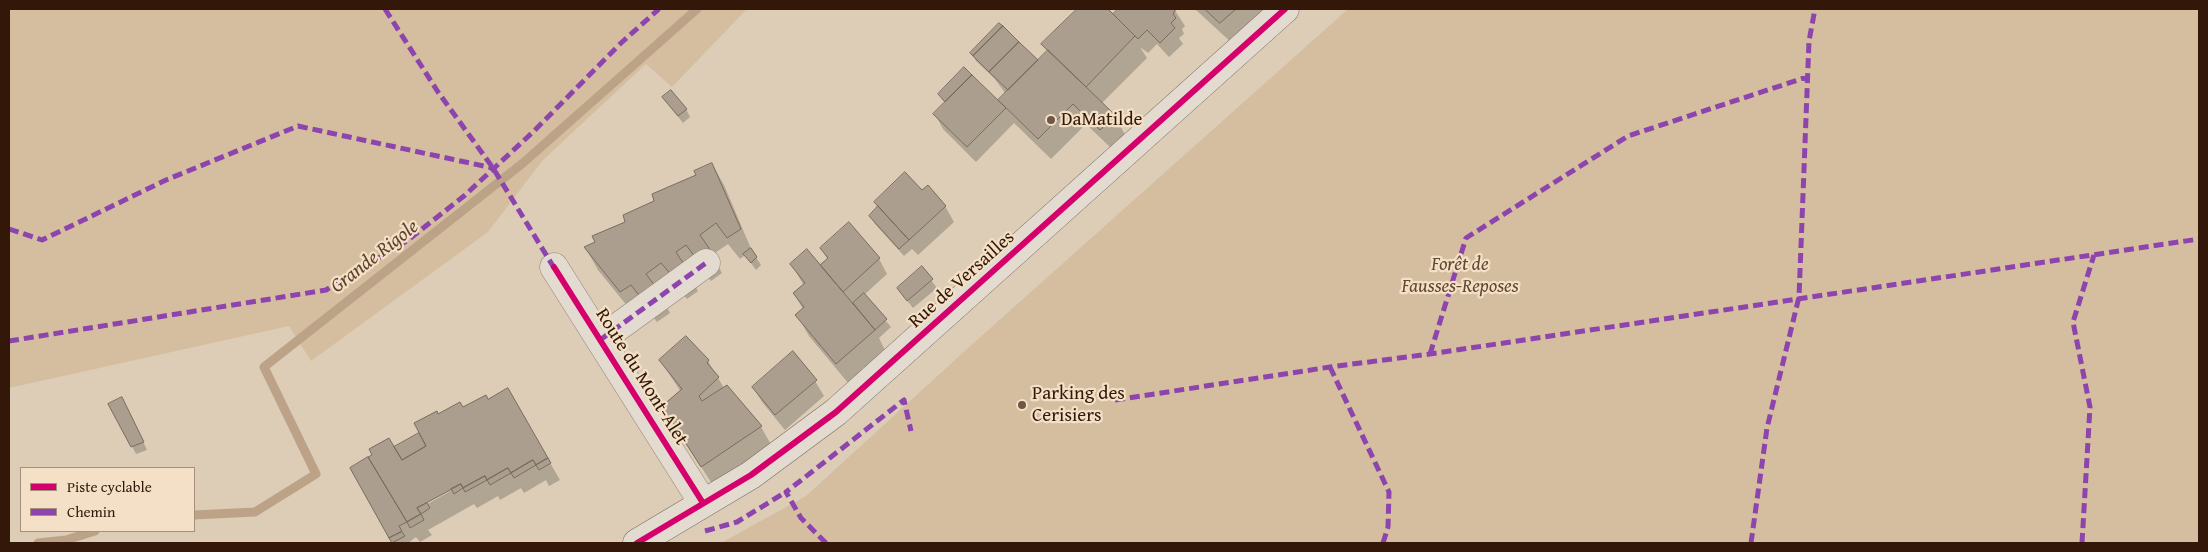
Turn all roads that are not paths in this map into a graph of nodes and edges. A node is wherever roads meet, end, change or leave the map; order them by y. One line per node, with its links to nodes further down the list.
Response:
1 (1286, 9): 5 (main road, Rue de Versailles)
2 (706, 263): 4 (main road, Route du Mont-Alet)
3 (554, 267): 4 (main road, Route du Mont-Alet)
4 (600, 340): 5 (main road, Route du Mont-Alet)
5 (704, 504): 6 (main road, Rue de Versailles)
6 (637, 543)

